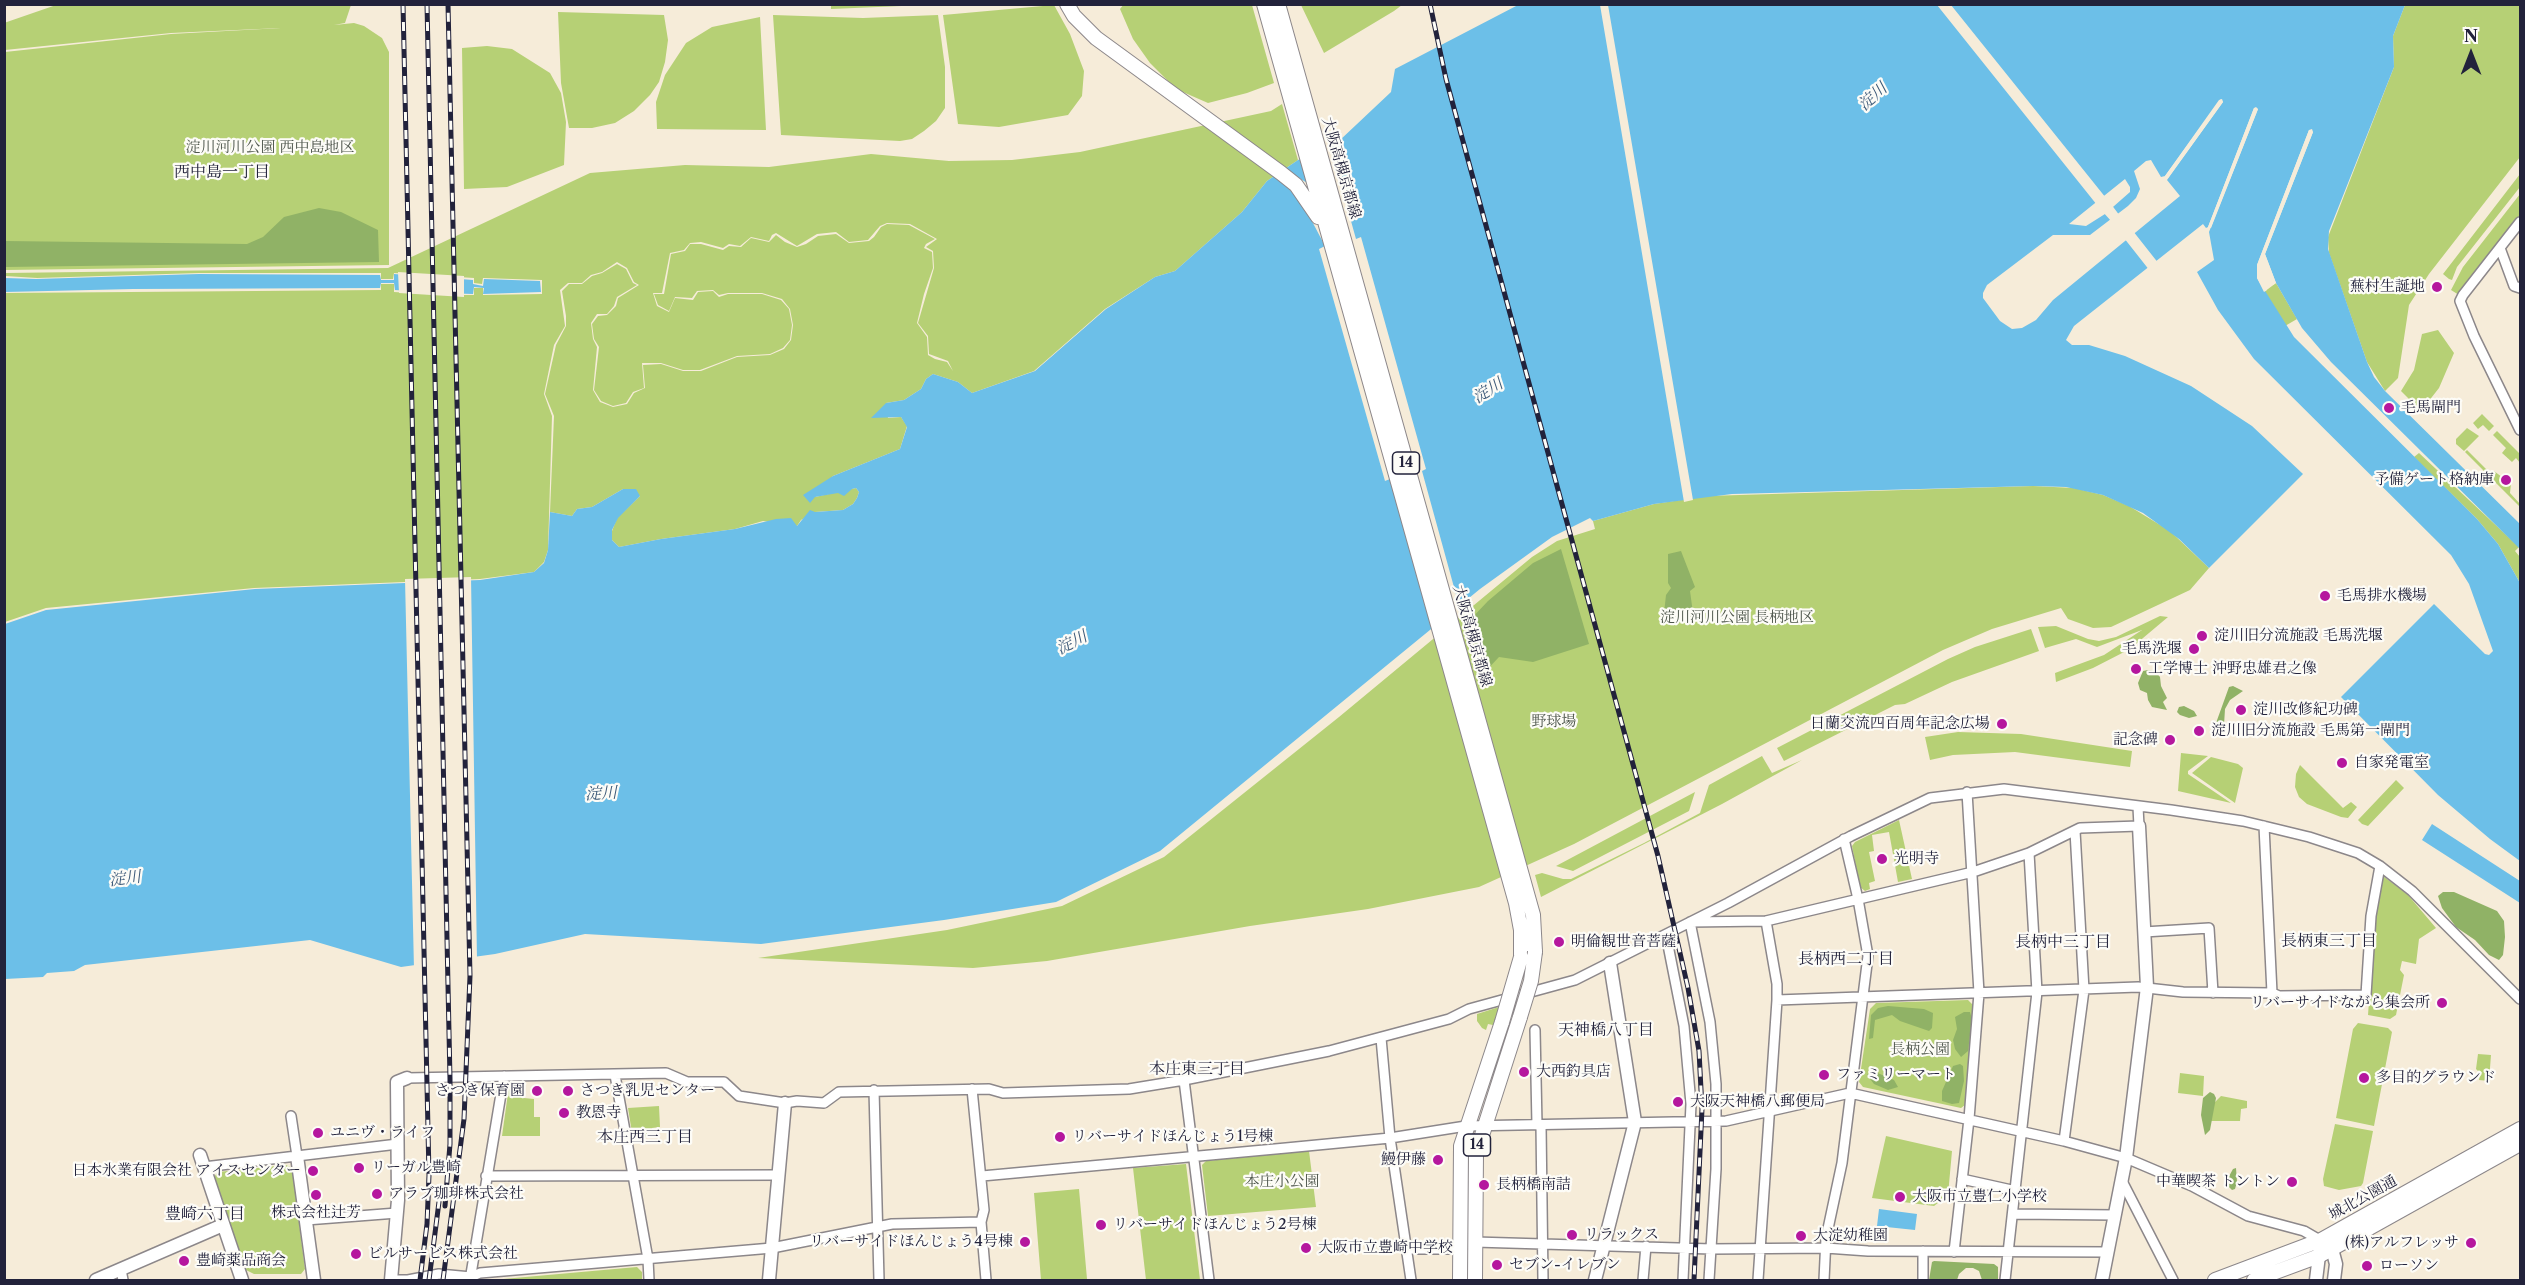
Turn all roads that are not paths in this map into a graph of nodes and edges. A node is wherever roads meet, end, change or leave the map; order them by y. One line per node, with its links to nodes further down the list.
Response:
1 (1067, 4): 5 (main road, 大阪高槻京都線 / 14)
2 (1264, 4): 5 (main road, 大阪高槻京都線 / 14)
3 (1278, 4): 49 (main road, 大阪高槻京都線 / 14, bridge)
4 (2520, 222): 6 (street)
5 (1327, 231): 51 (main road, 大阪高槻京都線 / 14, bridge)
6 (2500, 248): 7 (street); 8 (street)
7 (2520, 288)
8 (2520, 430)
9 (1967, 792): 10 (street); 14 (street); 17 (street)
10 (2138, 807): 11 (street); 12 (street)
11 (2139, 826): 13 (street); 21 (street)
12 (2264, 826): 16 (street); 29 (street)
13 (2075, 831): 15 (street); 25 (street)
14 (1844, 839): 18 (street); 20 (street)
15 (2029, 853): 17 (street); 26 (street)
16 (2380, 866): 29 (street); 31 (street)
17 (1972, 872): 18 (street); 27 (street)
18 (1858, 899): 19 (street); 30 (street)
19 (1766, 921): 20 (street); 32 (street)
20 (1690, 922): 22 (street); 48 (street)
21 (2144, 932): 24 (street); 28 (street)
22 (1666, 935): 23 (street); 46 (street)
23 (1610, 963): 34 (street); 47 (street)
24 (2147, 987): 25 (street); 28 (street); 60 (street)
25 (2084, 990): 26 (street); 55 (street)
26 (2037, 992): 27 (street); 53 (street)
27 (1979, 993): 30 (street); 45 (street)
28 (2213, 993): 29 (street)
29 (2272, 993)
30 (1862, 997): 32 (street); 41 (street)
31 (2520, 999)
32 (1777, 1000): 43 (street)
33 (1535, 1030): 50 (street)
34 (1381, 1038): 38 (street); 54 (street)
35 (615, 1075): 36 (street); 42 (street); 62 (street)
36 (504, 1076): 37 (street); 64 (street)
37 (402, 1080): 56 (street)
38 (1184, 1080): 39 (street); 59 (street)
39 (972, 1089): 40 (street); 65 (street)
40 (874, 1090): 42 (street); 75 (street)
41 (1850, 1094): 43 (street); 45 (street); 84 (street)
42 (785, 1103): 63 (street)
43 (1770, 1110): 48 (street); 83 (street)
44 (291, 1116): 58 (street)
45 (1969, 1119): 53 (street); 66 (street)
46 (1694, 1121): 47 (street); 48 (street); 81 (street)
47 (1635, 1122): 50 (street); 79 (street)
48 (1714, 1122): 87 (street)
49 (1483, 1125): 50 (street); 51 (street); 77 (main road, 大阪高槻京都線 / 14)
50 (1539, 1125): 78 (street)
51 (1466, 1126): 54 (street); 86 (main road, 大阪高槻京都線 / 14)
52 (2520, 1129): 76 (main road, 城北公園通)
53 (2022, 1132): 55 (street); 68 (street)
54 (1390, 1138): 59 (street); 85 (street)
55 (2064, 1141): 60 (street)
56 (398, 1144): 58 (street); 69 (street)
57 (2520, 1144): 88 (main road, 城北公園通)
58 (297, 1156): 61 (street); 72 (street)
59 (1194, 1157): 65 (street); 106 (street)
60 (2126, 1158): 67 (street); 76 (street)
61 (202, 1161): 74 (street)
62 (633, 1174): 63 (street); 64 (street); 94 (street)
63 (778, 1174): 82 (street)
64 (486, 1176): 97 (street)
65 (982, 1176): 73 (street)
66 (1962, 1179): 68 (street); 91 (street)
67 (2122, 1181): 71 (street); 120 (street)
68 (2016, 1191): 70 (street)
69 (397, 1214): 72 (street); 98 (street)
70 (2014, 1214): 71 (street); 90 (street)
71 (2115, 1215): 92 (street)
72 (306, 1220): 101 (street)
73 (981, 1222): 75 (street); 105 (street)
74 (223, 1224): 96 (street); 100 (street)
75 (879, 1227): 82 (street); 104 (street)
76 (2321, 1240): 88 (street); 93 (street); 121 (main road, 城北公園通)
77 (1475, 1242): 78 (street); 109 (main road, 大阪高槻京都線 / 14)
78 (1542, 1244): 79 (street); 110 (street)
79 (1603, 1245): 80 (street); 111 (street)
80 (1646, 1246): 81 (street); 112 (street)
81 (1686, 1247): 87 (street); 113 (street)
82 (772, 1248): 94 (street); 103 (street)
83 (1760, 1248): 84 (street); 87 (street); 115 (street)
84 (1826, 1248): 89 (street); 116 (street)
85 (1407, 1249): 86 (street); 107 (street)
86 (1460, 1249): 108 (main road, 大阪高槻京都線 / 14)
87 (1712, 1249): 114 (street)
88 (2332, 1249): 93 (main road, 城北公園通); 124 (street)
89 (1923, 1251): 91 (street); 117 (street)
90 (2008, 1251): 91 (street); 92 (street); 118 (street)
91 (1954, 1252)
92 (2108, 1252): 119 (street)
93 (2319, 1256): 95 (main road, 城北公園通); 123 (street)
94 (648, 1259): 97 (street); 102 (street)
95 (2295, 1265): 122 (main road, 城北公園通); 123 (street)
96 (122, 1275): 99 (street)
97 (471, 1279): 98 (street)
98 (389, 1280)
99 (96, 1281)
100 (242, 1281)
101 (314, 1281)
102 (649, 1281)
103 (769, 1281)
104 (879, 1281)
105 (986, 1281)
106 (1209, 1281)
107 (1411, 1281)
108 (1460, 1281)
109 (1475, 1281)
110 (1542, 1281)
111 (1595, 1281)
112 (1643, 1281)
113 (1683, 1281)
114 (1709, 1281)
115 (1758, 1281)
116 (1824, 1281)
117 (1923, 1281)
118 (2005, 1281)
119 (2102, 1281)
120 (2173, 1281)
121 (2215, 1281)
122 (2254, 1281)
123 (2315, 1281)
124 (2334, 1281)

